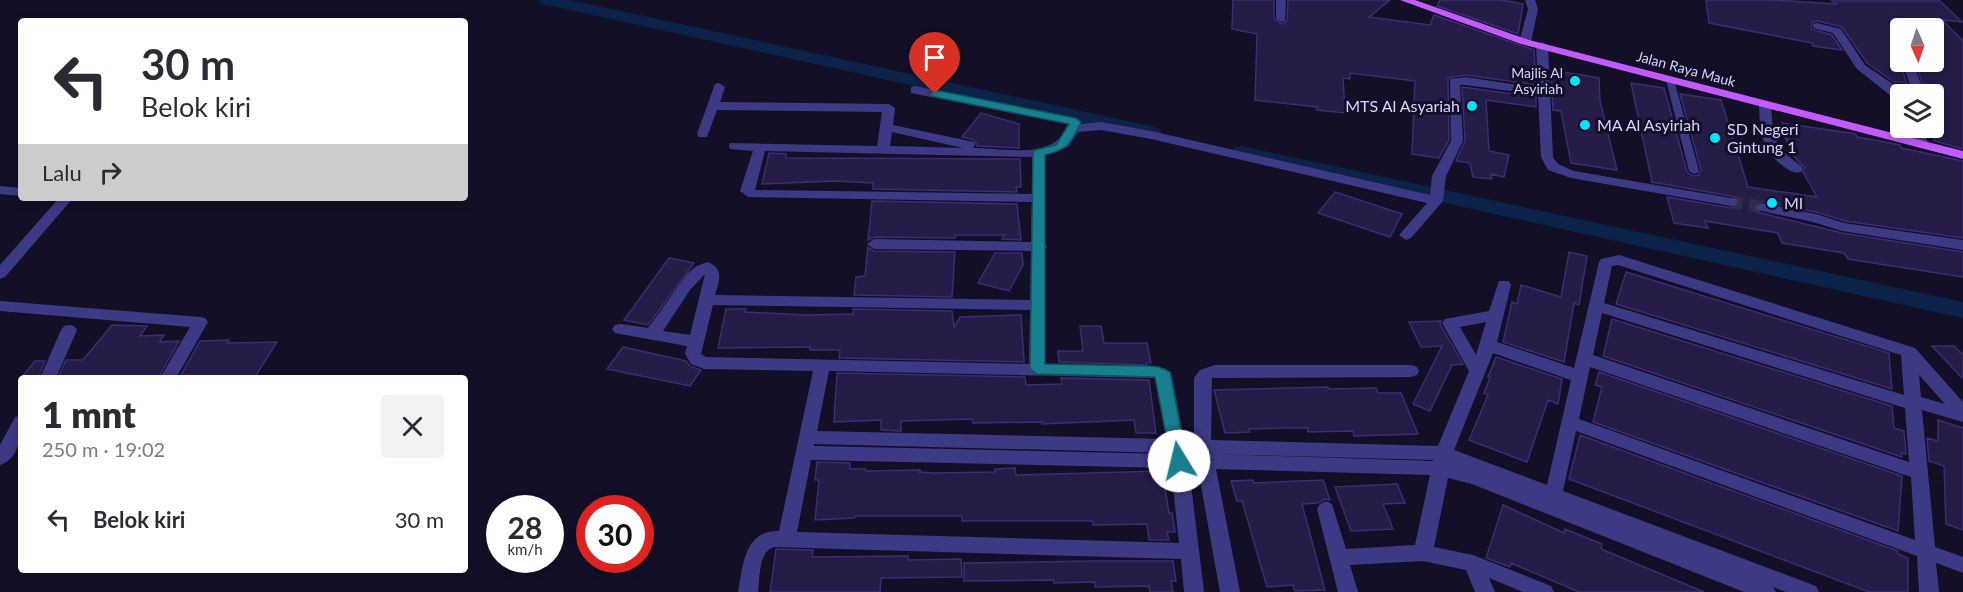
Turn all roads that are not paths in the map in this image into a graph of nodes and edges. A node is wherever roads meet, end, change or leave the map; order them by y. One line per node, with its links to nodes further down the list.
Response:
1 (1281, 0): 4 (street)
2 (1405, 0): 6 (main road, Jalan Raya Mauk)
3 (1530, 0): 6 (street)
4 (1281, 19)
5 (1816, 26): 10 (street)
6 (1525, 42): 7 (main road, Jalan Raya Mauk)
7 (1542, 45): 8 (main road, Jalan Raya Mauk); 12 (street)
8 (1670, 80): 13 (main road, Jalan Raya Mauk); 27 (lane)
9 (719, 87): 14 (street)
10 (1890, 88)
11 (915, 90): 16 (street)
12 (1544, 92): 31 (street); 33 (street)
13 (1766, 105): 19 (main road, Jalan Raya Mauk); 26 (street)
14 (712, 106): 15 (street); 17 (street)
15 (886, 127): 22 (street); 23 (street)
16 (1073, 129): 24 (street); 31 (street)
17 (702, 134)
18 (1920, 138): 19 (street)
19 (1923, 144): 25 (main road, Jalan Raya Mauk)
20 (735, 147): 21 (street)
21 (760, 147): 22 (street); 30 (street)
22 (883, 150): 23 (street)
23 (1001, 153): 24 (street)
24 (1039, 153): 30 (street)
25 (1963, 155)
26 (1796, 169)
27 (1694, 171)
28 (0, 190): 29 (street)
29 (18, 192)
30 (1039, 198): 38 (street)
31 (1436, 198): 35 (street)
32 (63, 201): 39 (street)
33 (1731, 202)
34 (1762, 207): 37 (street)
35 (1406, 235)
36 (874, 244): 38 (street)
37 (1963, 245)
38 (1040, 247): 42 (street)
39 (0, 274)
40 (1504, 285): 45 (street)
41 (707, 300): 42 (street); 48 (street); 49 (street)
42 (1036, 305): 54 (street)
43 (1595, 305): 51 (street); 52 (street); 60 (street)
44 (0, 306): 58 (street)
45 (1497, 315): 50 (street); 55 (street)
46 (620, 329): 48 (street)
47 (69, 330): 57 (street)
48 (652, 335): 49 (street)
49 (696, 342): 53 (street)
50 (1488, 345): 55 (street); 59 (street)
51 (1910, 356): 60 (street); 61 (street)
52 (1583, 358): 59 (street); 69 (street)
53 (822, 365): 54 (street); 64 (street)
54 (1037, 369): 65 (street)
55 (1477, 370): 68 (street)
56 (1411, 371): 66 (street)
57 (49, 375)
58 (170, 375)
59 (1581, 377): 62 (street)
60 (1915, 403): 61 (street); 69 (street)
61 (1963, 415)
62 (1569, 422): 70 (street); 74 (street)
63 (18, 429): 67 (street)
64 (805, 445): 65 (street); 72 (street)
65 (1178, 454): 66 (street); 73 (street)
66 (1204, 455): 68 (street); 81 (street)
67 (0, 458)
68 (1442, 461): 70 (street); 75 (street)
69 (1918, 472): 74 (street)
70 (1552, 499): 85 (street); 86 (street)
71 (1326, 509): 76 (street)
72 (786, 540): 73 (street); 79 (street)
73 (1189, 550): 80 (street)
74 (1927, 552): 78 (street); 87 (street)
75 (1424, 553): 76 (street); 77 (street)
76 (1339, 556): 82 (street)
77 (1473, 562): 83 (street); 84 (street)
78 (1963, 565)
79 (748, 592)
80 (1194, 592)
81 (1230, 592)
82 (1348, 592)
83 (1485, 592)
84 (1544, 592)
85 (1766, 592)
86 (1809, 592)
87 (1929, 592)

